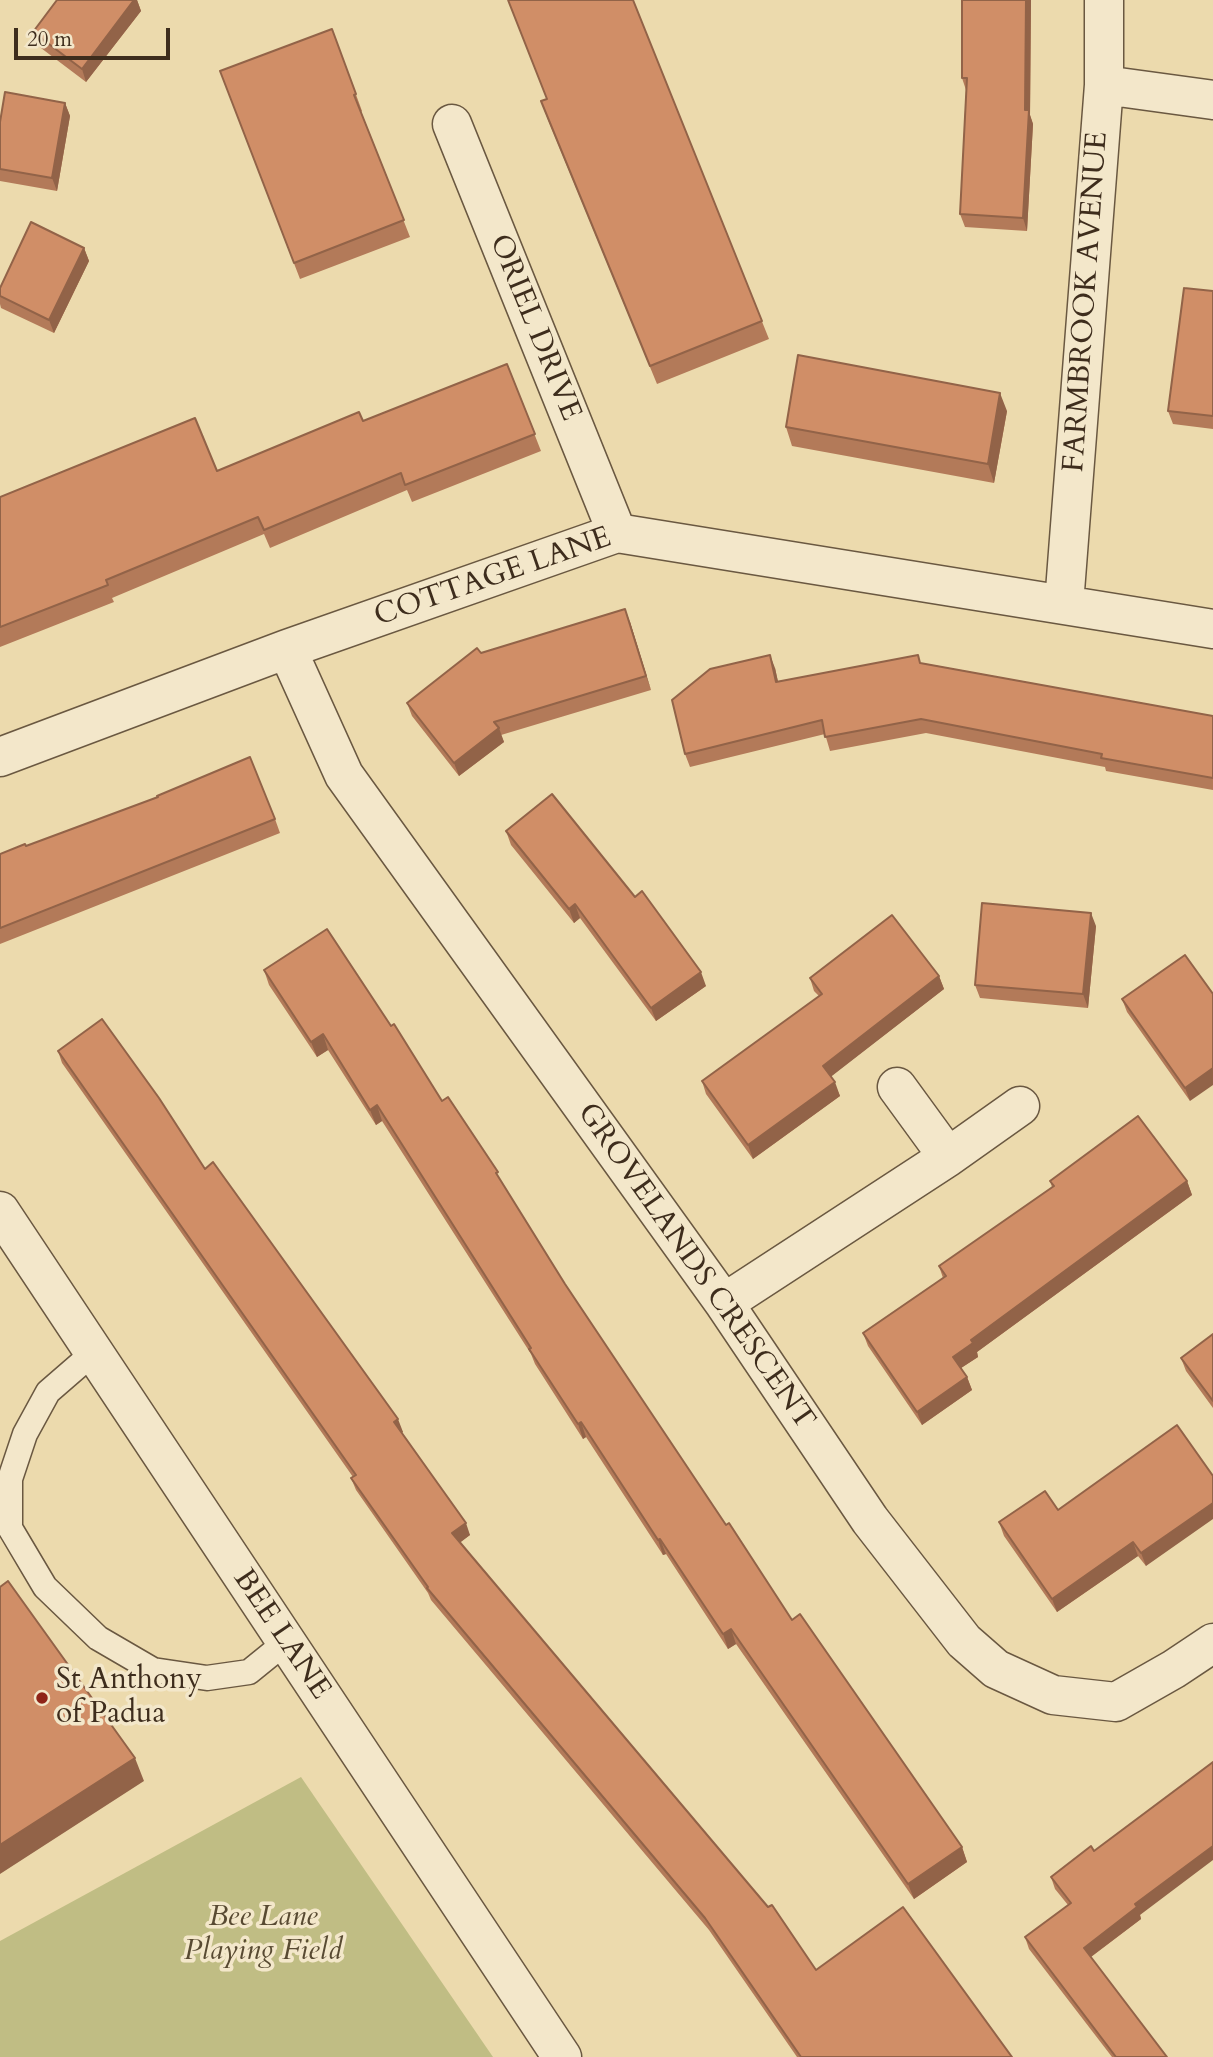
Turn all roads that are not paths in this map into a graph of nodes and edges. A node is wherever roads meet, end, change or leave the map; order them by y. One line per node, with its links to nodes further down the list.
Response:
1 (1104, 0): 2 (street, FARMBROOK AVENUE)
2 (1104, 85): 3 (street); 6 (street, FARMBROOK AVENUE)
3 (1213, 100)
4 (452, 124): 5 (street, ORIEL DRIVE)
5 (617, 533): 6 (street, COTTAGE LANE); 8 (street, COTTAGE LANE)
6 (1064, 604): 7 (street, COTTAGE LANE)
7 (1213, 629)
8 (287, 649): 9 (street, COTTAGE LANE); 14 (street, GROVELANDS CRESCENT)
9 (0, 757)
10 (897, 1087): 12 (street)
11 (1020, 1106): 12 (street)
12 (948, 1157): 14 (street)
13 (0, 1212): 15 (street, BEE LANE)
14 (724, 1303): 18 (street, GROVELANDS CRESCENT)
15 (93, 1353): 16 (lane); 17 (street, BEE LANE)
16 (5, 1527): 17 (lane)
17 (286, 1643): 19 (street, BEE LANE)
18 (1213, 1643)
19 (562, 2057)

